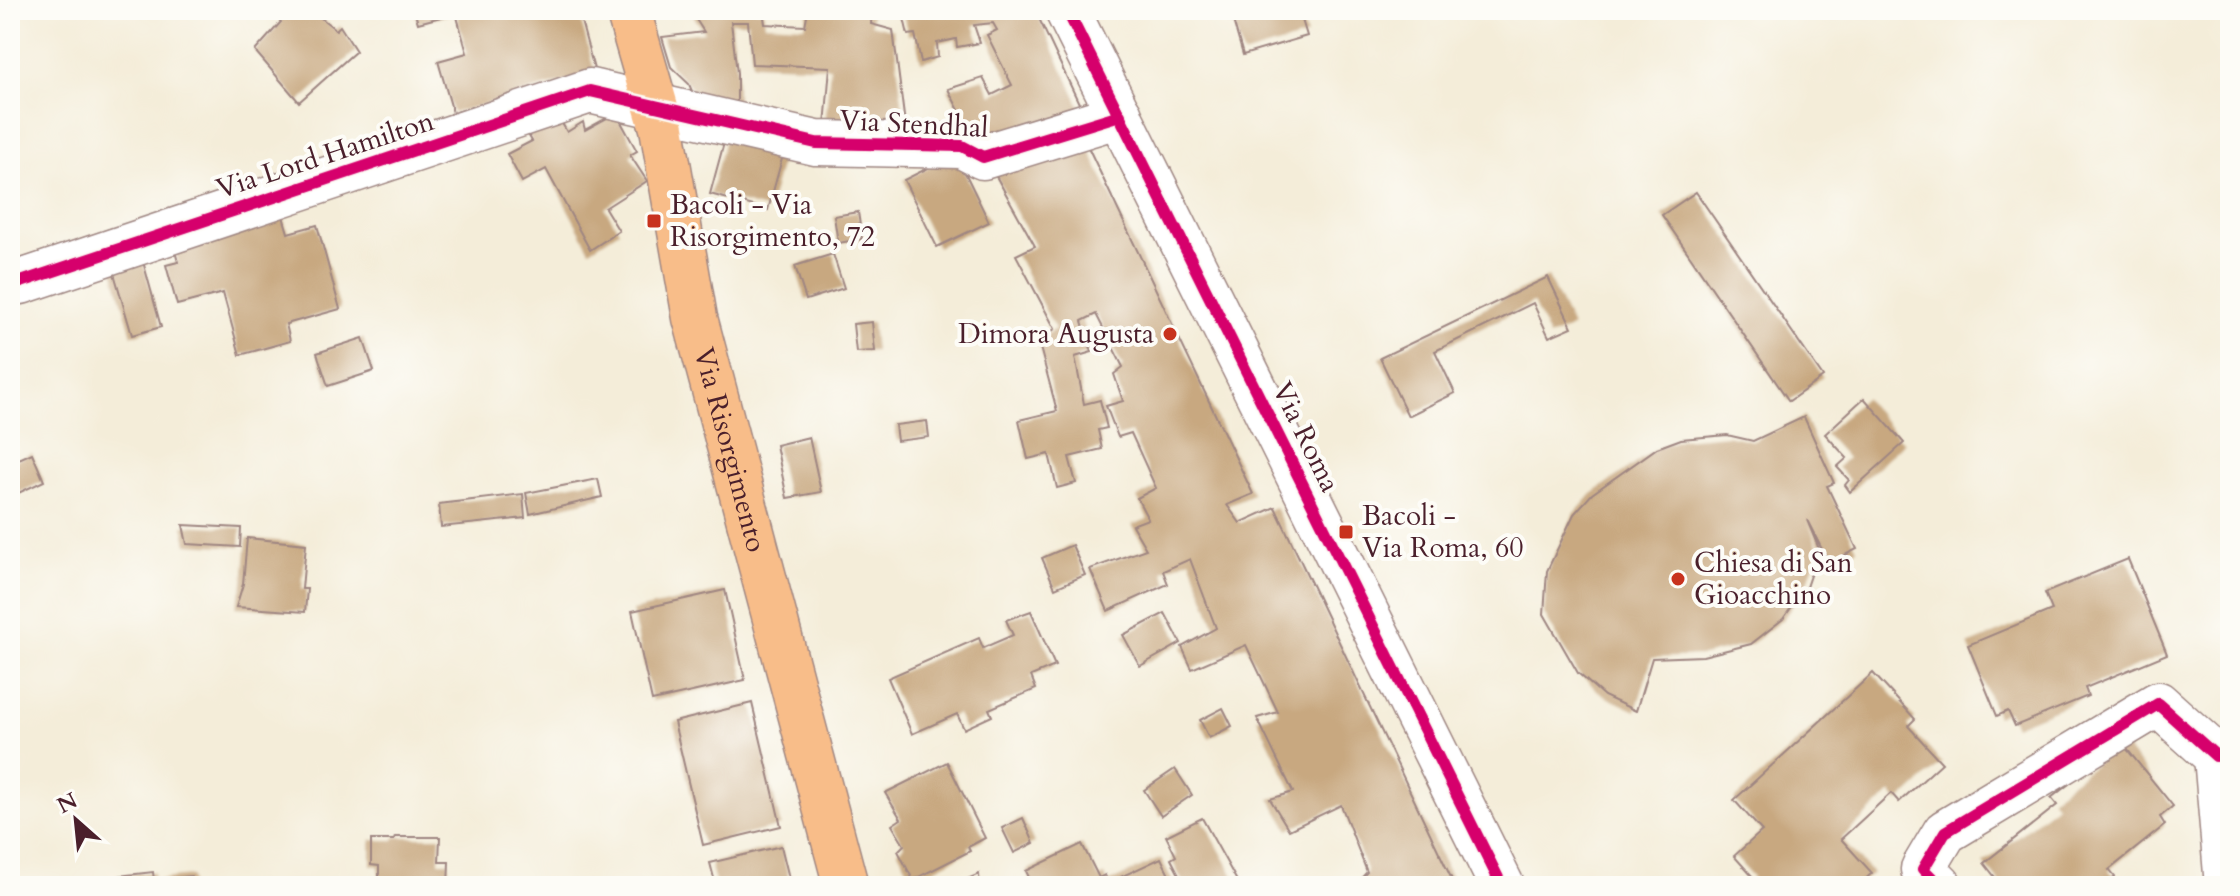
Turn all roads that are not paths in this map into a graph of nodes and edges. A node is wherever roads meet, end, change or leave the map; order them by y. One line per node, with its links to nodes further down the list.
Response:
1 (628, 10): 3 (main road, Via Risorgimento)
2 (1067, 10): 4 (street, Via Roma)
3 (656, 109): 4 (street, Via Stendhal); 5 (street, Via Lord Hamilton); 7 (main road, Via Risorgimento)
4 (1120, 115): 8 (street, Via Roma)
5 (10, 279)
6 (2223, 754): 9 (street); 10 (street)
7 (846, 886)
8 (1502, 886)
9 (1940, 886)
10 (2227, 886)

